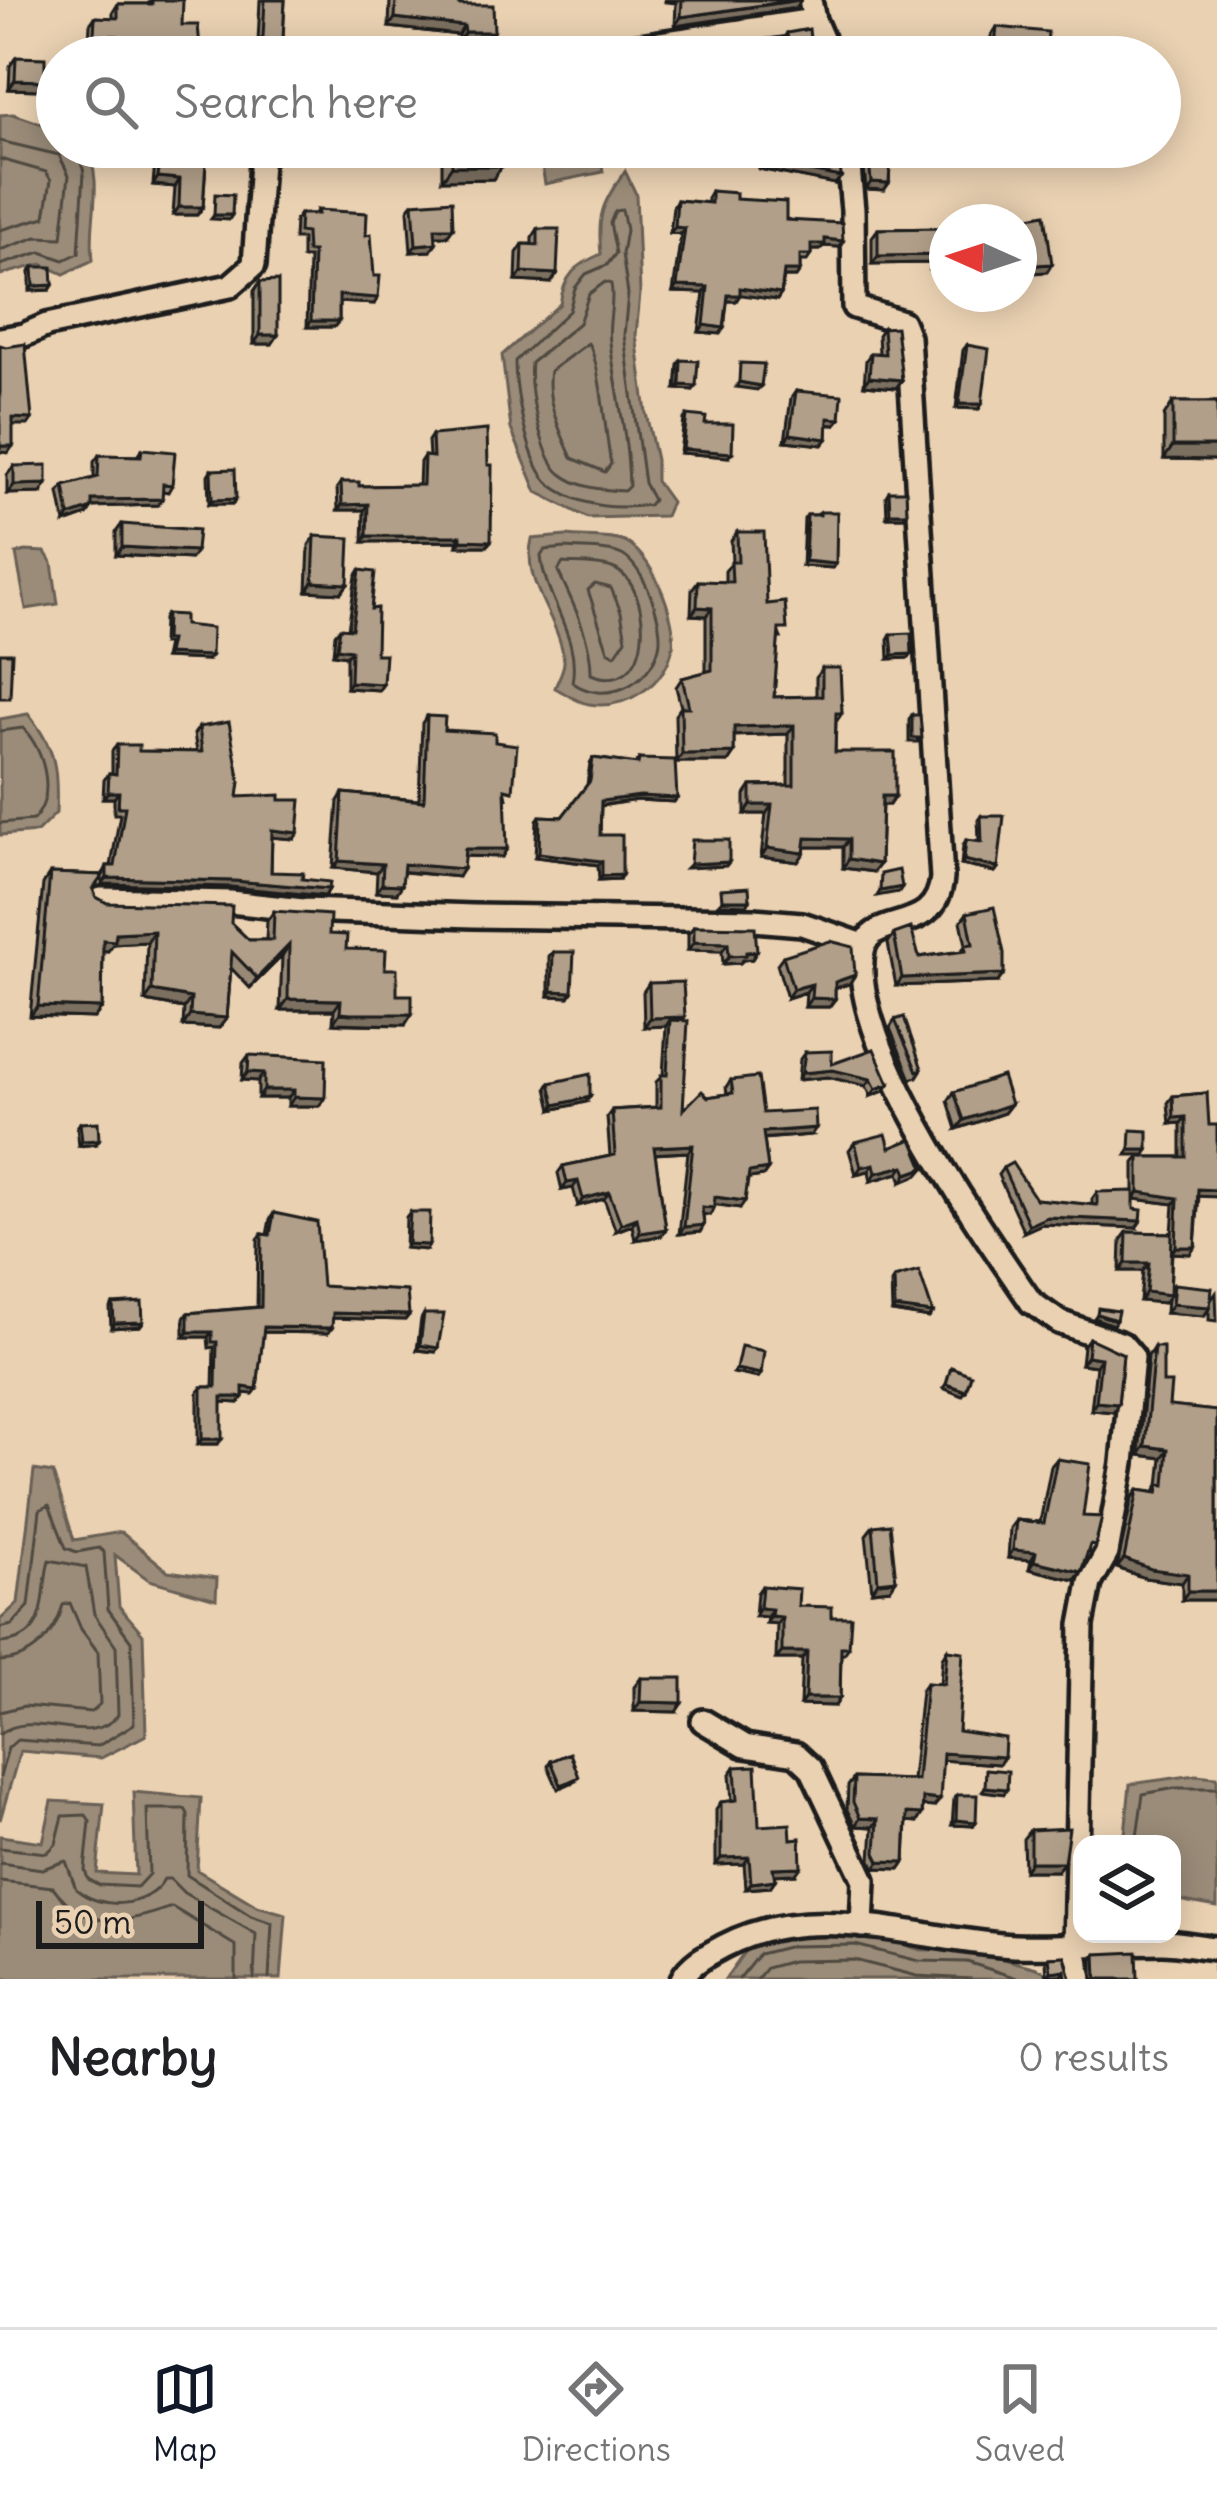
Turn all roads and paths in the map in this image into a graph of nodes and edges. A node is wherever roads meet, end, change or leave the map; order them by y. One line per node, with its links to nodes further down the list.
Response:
1 (812, 10): 2 (street)
2 (676, 36)
3 (261, 168): 5 (street)
4 (849, 168): 7 (street)
5 (0, 339)
6 (101, 899): 7 (street)
7 (863, 945): 10 (street)
8 (703, 1721): 9 (street)
9 (862, 1926): 10 (street); 12 (street)
10 (1075, 1948): 11 (street); 13 (street)
11 (1217, 1948)
12 (682, 1979)
13 (1081, 1979)

